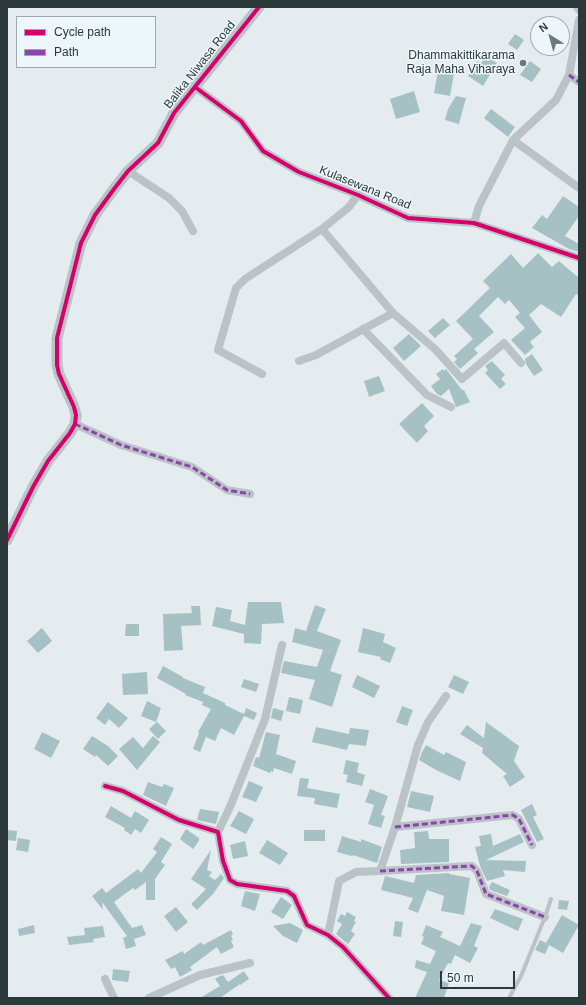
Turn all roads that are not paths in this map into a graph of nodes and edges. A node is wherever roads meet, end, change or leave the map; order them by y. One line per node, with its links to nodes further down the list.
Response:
1 (259, 7): 7 (street, Balika Niwasa Road)
2 (577, 7): 3 (street)
3 (579, 10)
4 (579, 20): 5 (street)
5 (569, 75): 6 (street); 8 (street)
6 (579, 82)
7 (194, 87): 9 (street, Balika Niwasa Road); 11 (street, Kulasewana Road)
8 (513, 140): 10 (street); 12 (street)
9 (128, 171): 14 (street); 22 (street, Balika Niwasa Road)
10 (579, 188)
11 (358, 194): 12 (street, Kulasewana Road); 13 (street)
12 (474, 223): 15 (street, Kulasewana Road)
13 (322, 229): 16 (street); 20 (street)
14 (193, 231)
15 (579, 258)
16 (393, 313): 17 (street); 19 (street)
17 (363, 329): 18 (street); 21 (street)
18 (298, 361)
19 (521, 363)
20 (262, 374)
21 (451, 407)
22 (75, 424): 23 (street); 24 (street)
23 (250, 494)
24 (7, 540)
25 (282, 645): 29 (street)
26 (446, 696): 28 (street)
27 (105, 786): 29 (street)
28 (395, 827): 30 (street); 31 (street)
29 (218, 832): 34 (street)
30 (532, 845)
31 (380, 871): 33 (street); 34 (street)
32 (550, 899): 33 (lane)
33 (545, 917): 40 (lane)
34 (328, 935): 39 (street)
35 (250, 963): 38 (street)
36 (105, 978): 37 (street)
37 (114, 998)
38 (149, 998)
39 (389, 998)
40 (509, 998)

